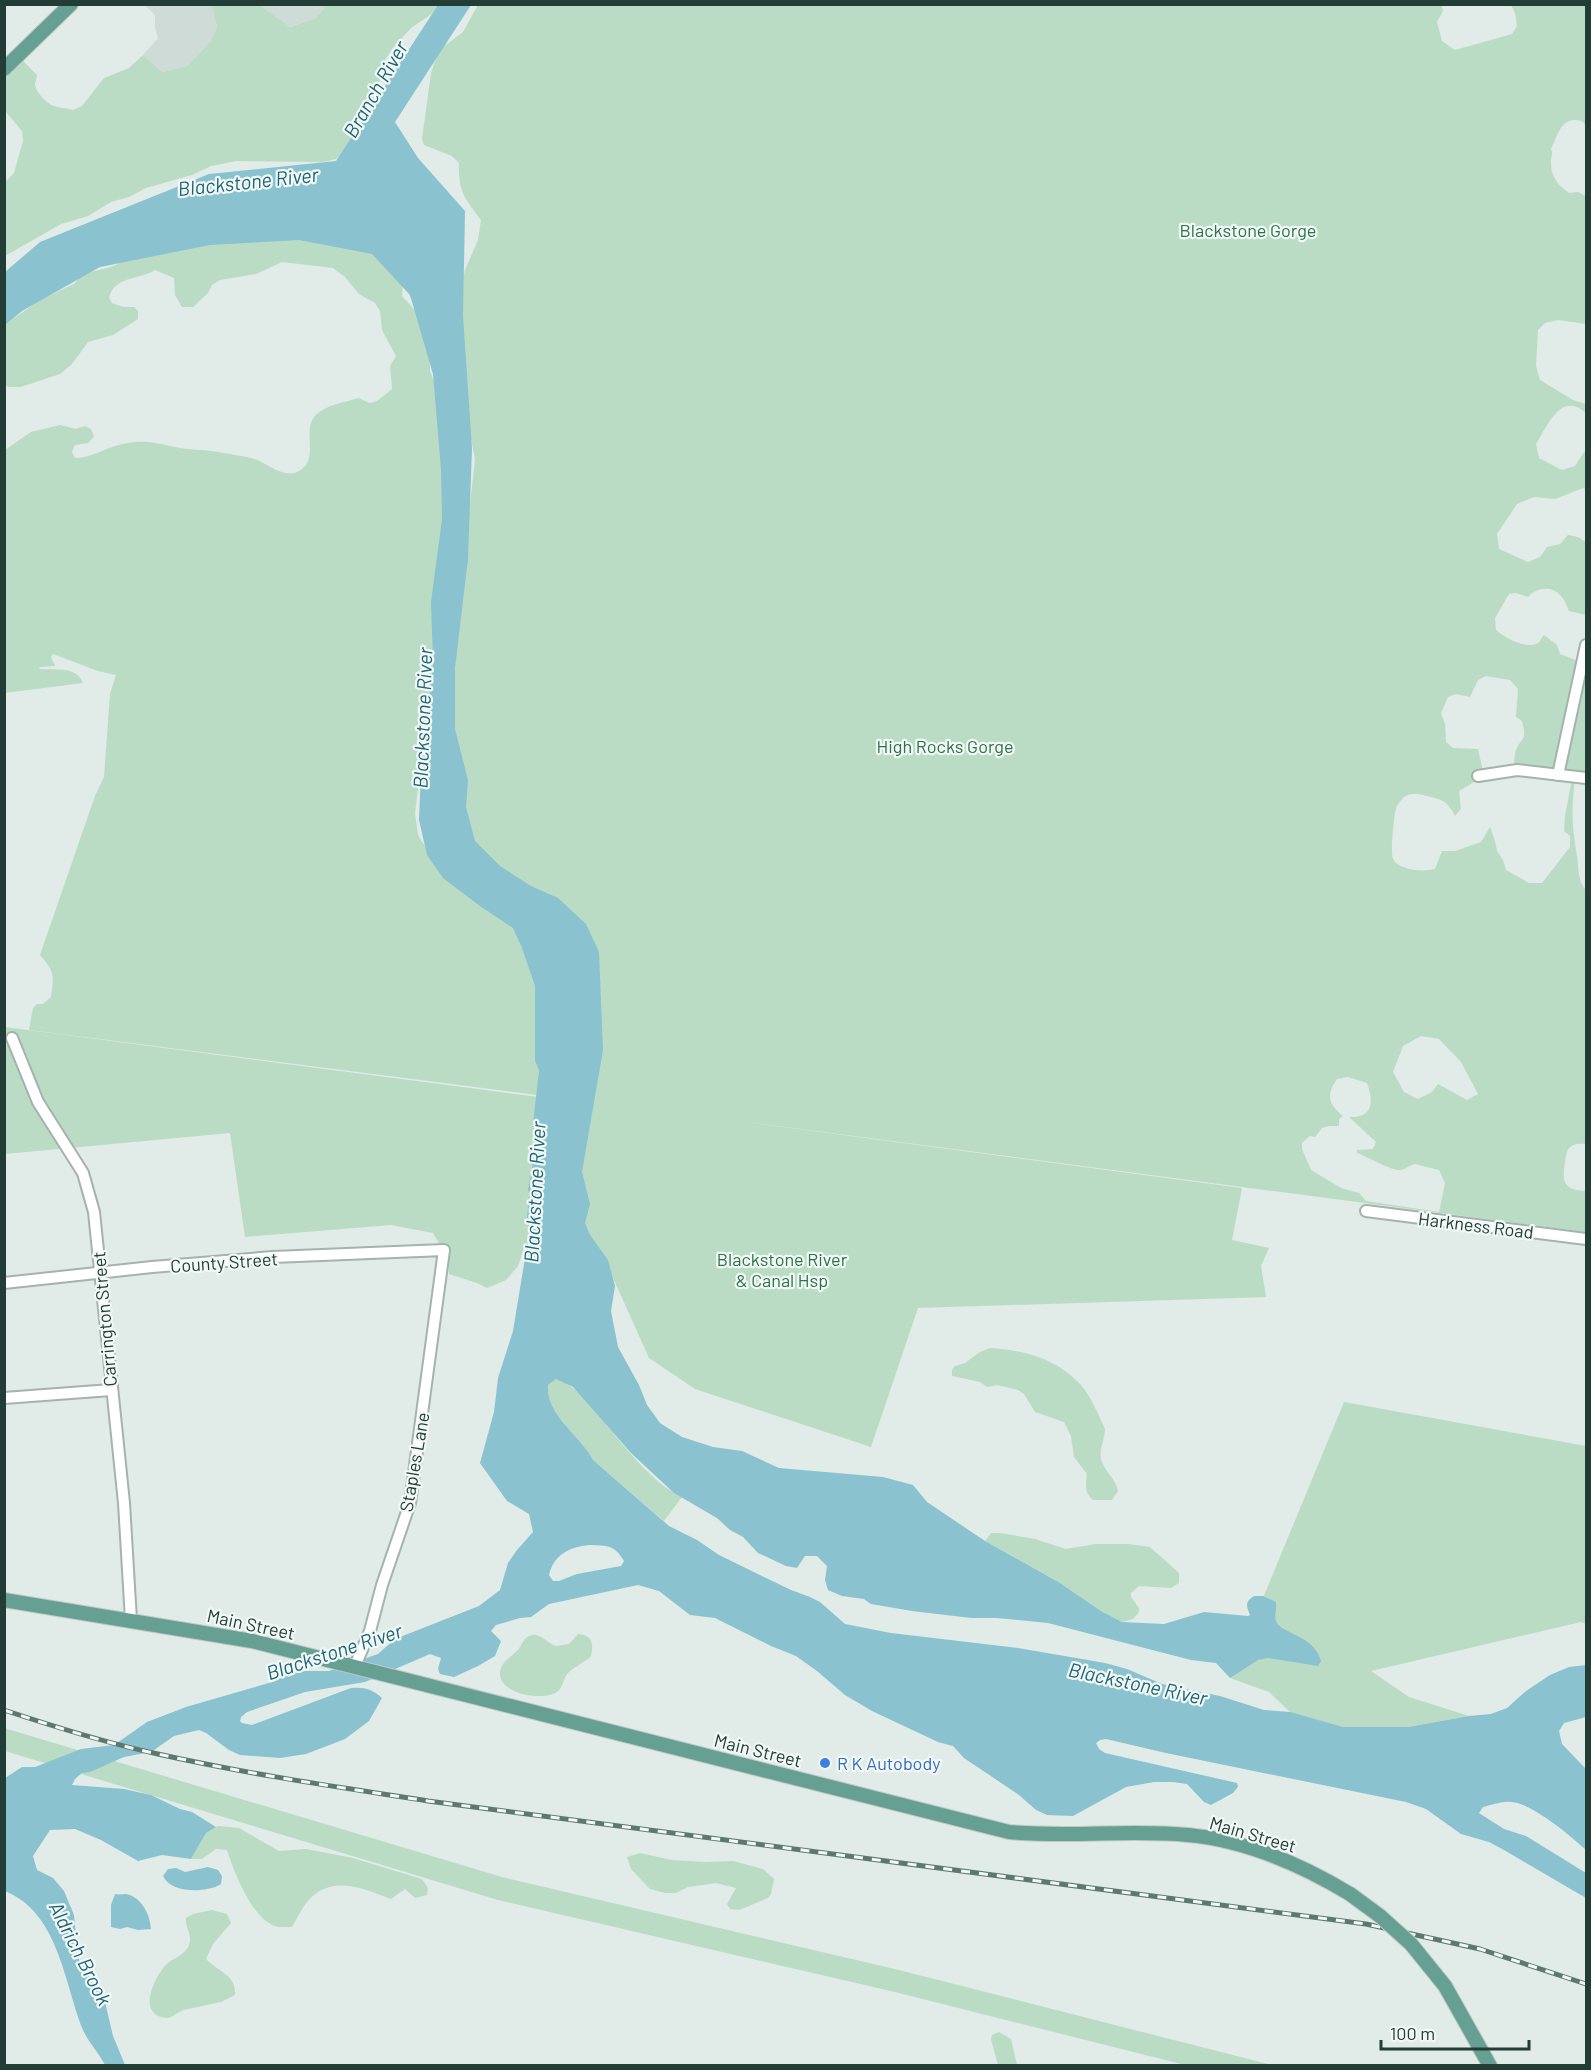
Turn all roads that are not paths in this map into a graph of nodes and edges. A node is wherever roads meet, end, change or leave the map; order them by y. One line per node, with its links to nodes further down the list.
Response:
1 (71, 4): 2 (main road)
2 (4, 69)
3 (1587, 645): 4 (street)
4 (1558, 775): 5 (street); 6 (street)
5 (1478, 776)
6 (1587, 778)
7 (12, 1038): 11 (street, Carrington Street)
8 (1366, 1211): 9 (street, Harkness Road)
9 (1587, 1239)
10 (444, 1250): 11 (street, County Street); 17 (street, Staples Lane)
11 (100, 1273): 12 (street, County Street); 13 (street, Carrington Street)
12 (4, 1284)
13 (111, 1390): 14 (street); 16 (street, Carrington Street)
14 (4, 1398)
15 (4, 1600): 16 (main road, Main Street)
16 (130, 1620): 17 (main road, Main Street)
17 (357, 1661): 18 (main road, Main Street, bridge)
18 (1490, 2066)

